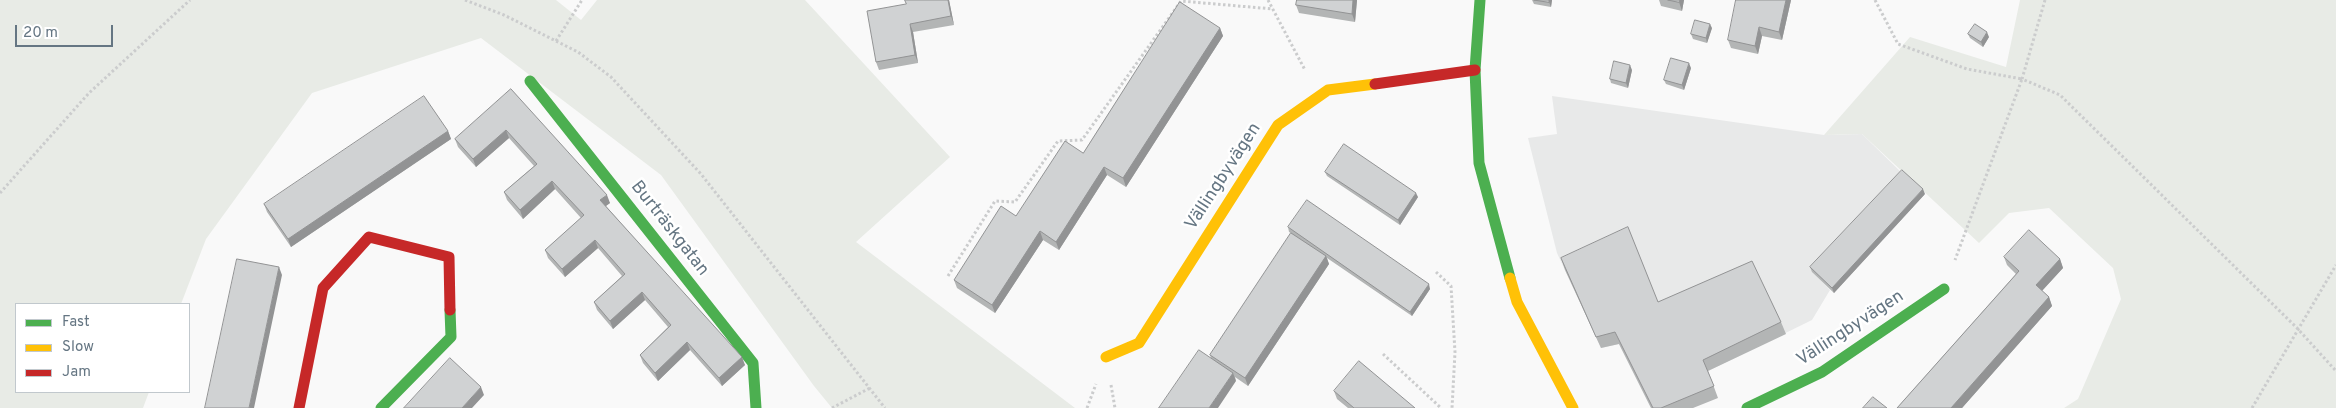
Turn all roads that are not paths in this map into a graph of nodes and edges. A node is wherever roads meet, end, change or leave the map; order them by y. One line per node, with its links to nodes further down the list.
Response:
1 (1480, 0): 2 (street)
2 (1475, 70): 5 (street, Vällingbyvägen); 9 (street)
3 (530, 81): 8 (street, Burträskgatan)
4 (1944, 289): 10 (street, Vällingbyvägen)
5 (1106, 358)
6 (299, 408): 7 (street)
7 (381, 408)
8 (756, 408)
9 (1573, 408)
10 (1747, 408)

